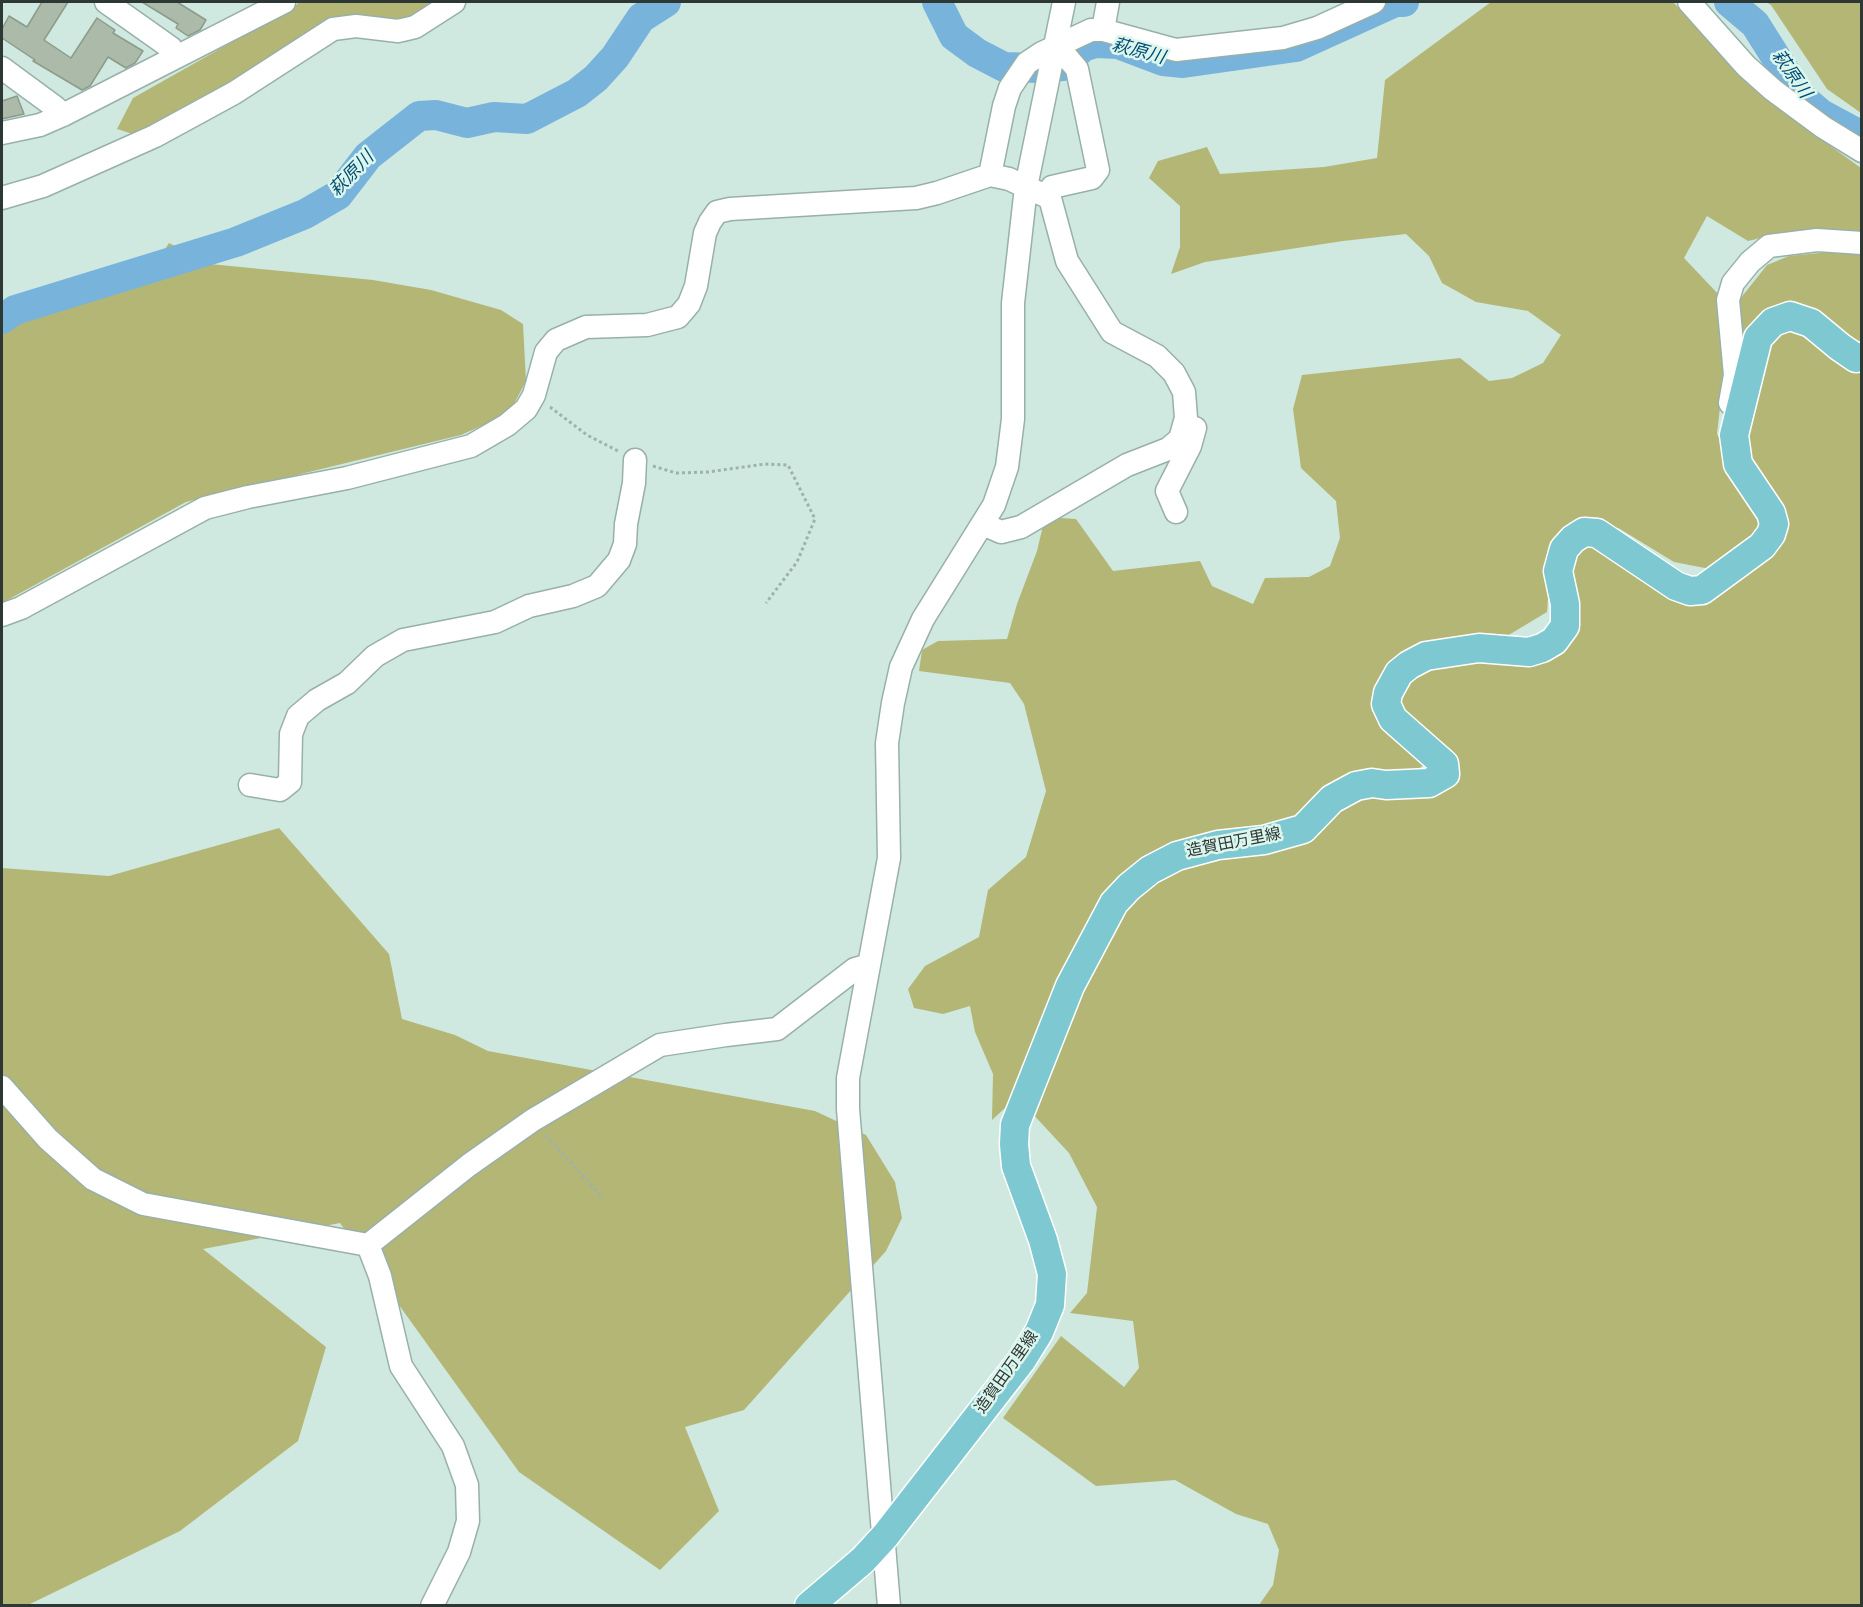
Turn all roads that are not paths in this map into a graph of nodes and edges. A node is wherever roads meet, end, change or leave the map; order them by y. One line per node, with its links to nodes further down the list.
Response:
1 (106, 2): 9 (street)
2 (284, 2): 9 (street)
3 (454, 2): 17 (street)
4 (1064, 2): 10 (street)
5 (1108, 2): 8 (street)
6 (1374, 2): 8 (street)
7 (1689, 2): 14 (street)
8 (1103, 30): 10 (street)
9 (176, 56): 12 (street)
10 (1062, 58): 15 (street); 16 (street); 16 (street)
11 (2, 68): 12 (street)
12 (63, 115): 13 (street)
13 (2, 133)
14 (1862, 151)
15 (990, 175): 16 (street); 25 (street)
16 (1036, 191): 20 (street); 24 (street)
17 (2, 198)
18 (1862, 243): 21 (street)
19 (1862, 357): 21 (main road, 造賀田万里線)
20 (1184, 392): 23 (street); 24 (street)
21 (1734, 435): 30 (main road, 造賀田万里線)
22 (635, 460): 26 (street)
23 (1176, 512)
24 (983, 524): 27 (street)
25 (2, 615)
26 (250, 785)
27 (869, 965): 29 (street); 30 (street)
28 (2, 1087): 29 (street)
29 (368, 1245): 31 (street)
30 (885, 1536): 32 (main road, 造賀田万里線); 33 (street)
31 (432, 1605)
32 (809, 1605)
33 (889, 1605)

